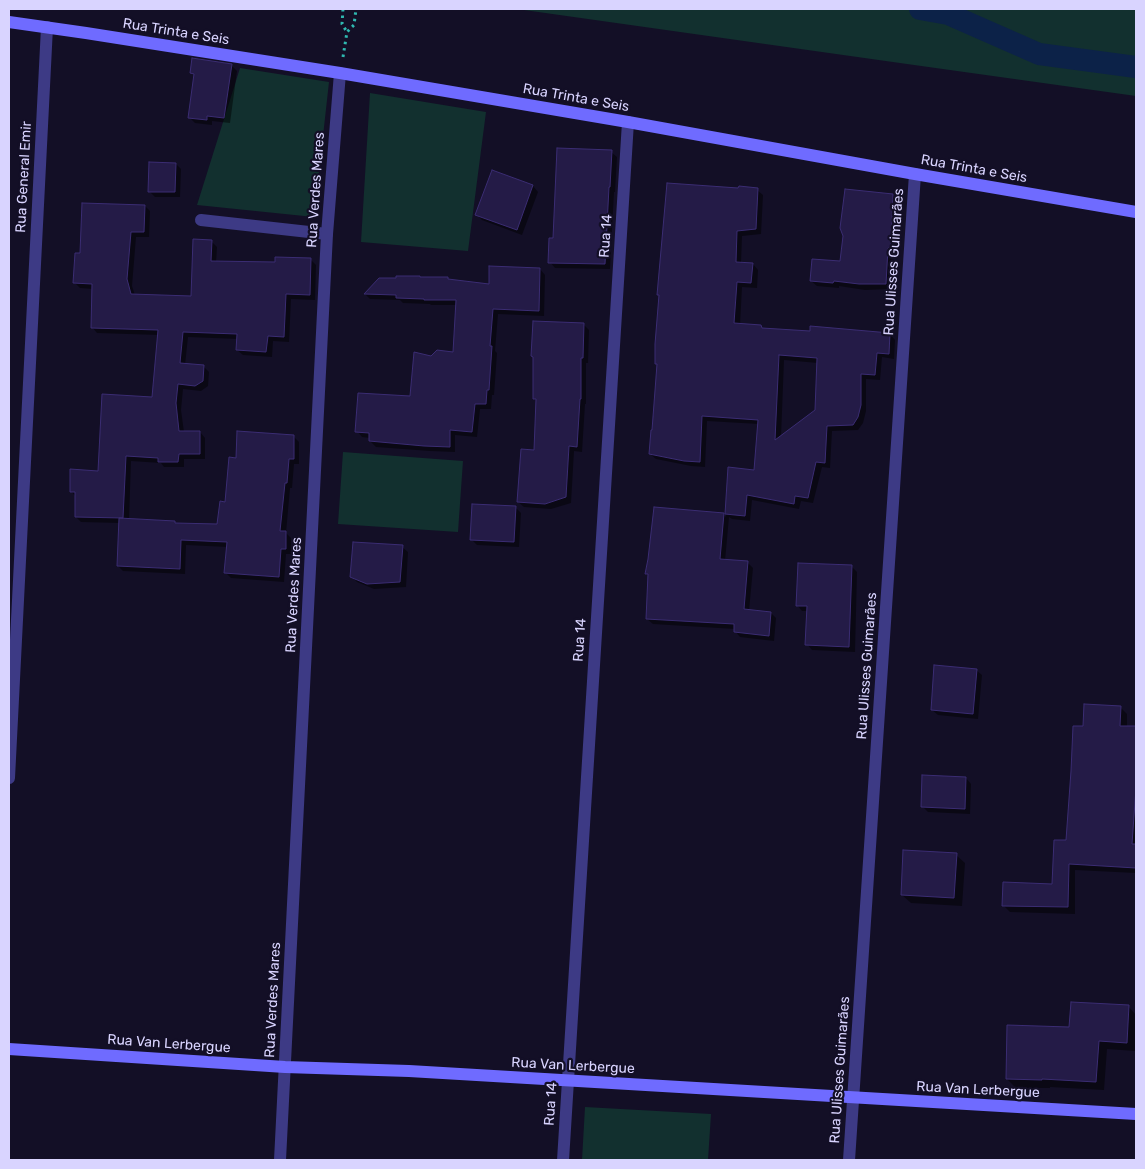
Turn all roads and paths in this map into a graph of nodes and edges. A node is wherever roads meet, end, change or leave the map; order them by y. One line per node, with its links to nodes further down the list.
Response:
1 (343, 9): 5 (path)
2 (356, 9): 5 (path)
3 (9, 22): 4 (street, Rua Trinta e Seis)
4 (47, 27): 6 (street, Rua Trinta e Seis); 12 (street, Rua General Emir)
5 (347, 32): 6 (path)
6 (340, 73): 7 (street, Rua Trinta e Seis); 11 (street, Rua Verdes Mares)
7 (628, 122): 8 (street, Rua Trinta e Seis); 15 (street, Rua 14)
8 (915, 174): 9 (street, Rua Trinta e Seis); 16 (street, Rua Ulisses Guimarães)
9 (1136, 212)
10 (201, 220): 11 (street)
11 (327, 234): 14 (street, Rua Verdes Mares)
12 (9, 778)
13 (9, 1049): 14 (street, Rua Van Lerbergue)
14 (285, 1067): 15 (street, Rua Van Lerbergue); 18 (street, Rua Verdes Mares)
15 (568, 1081): 16 (street, Rua Van Lerbergue); 19 (street, Rua 14)
16 (853, 1098): 17 (street, Rua Van Lerbergue); 20 (street, Rua Ulisses Guimarães)
17 (1136, 1114)
18 (280, 1160)
19 (563, 1160)
20 (849, 1160)

